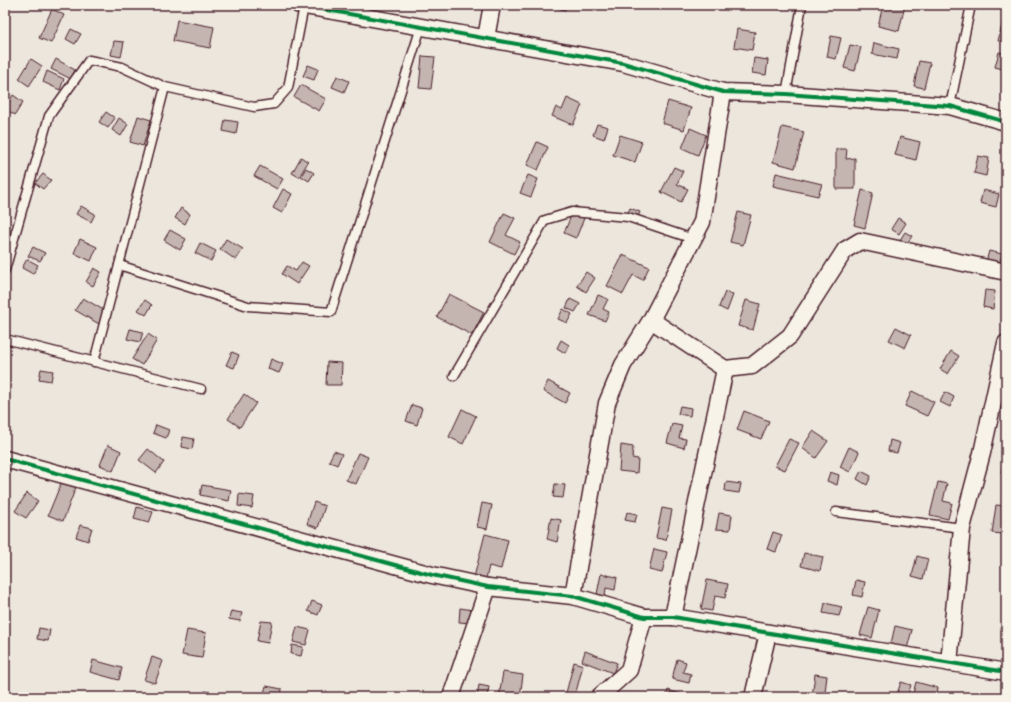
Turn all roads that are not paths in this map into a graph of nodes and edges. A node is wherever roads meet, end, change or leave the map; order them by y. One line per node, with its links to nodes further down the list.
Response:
1 (492, 5): 6 (street)
2 (802, 5): 9 (lane)
3 (971, 5): 10 (lane)
4 (302, 6): 5 (street); 7 (lane)
5 (421, 27): 6 (street); 13 (lane)
6 (486, 38): 8 (street)
7 (165, 87): 13 (lane); 14 (lane)
8 (723, 92): 9 (street); 12 (street)
9 (786, 94): 10 (street)
10 (950, 106): 11 (street)
11 (1006, 122)
12 (693, 239): 16 (street); 21 (lane)
13 (119, 265): 19 (lane)
14 (5, 270)
15 (1006, 272): 20 (street)
16 (651, 320): 20 (street); 27 (street)
17 (5, 339): 19 (lane)
18 (1006, 348): 25 (street)
19 (94, 362): 22 (lane)
20 (725, 369): 29 (street)
21 (454, 376)
22 (200, 389)
23 (5, 459): 26 (street)
24 (836, 512): 25 (lane)
25 (962, 528): 31 (street)
26 (488, 587): 27 (street); 33 (street)
27 (573, 596): 28 (street)
28 (644, 616): 29 (street); 34 (street)
29 (673, 617): 30 (street)
30 (768, 633): 31 (street); 35 (street)
31 (949, 663): 32 (street)
32 (1006, 672)
33 (451, 697)
34 (599, 697)
35 (754, 697)

